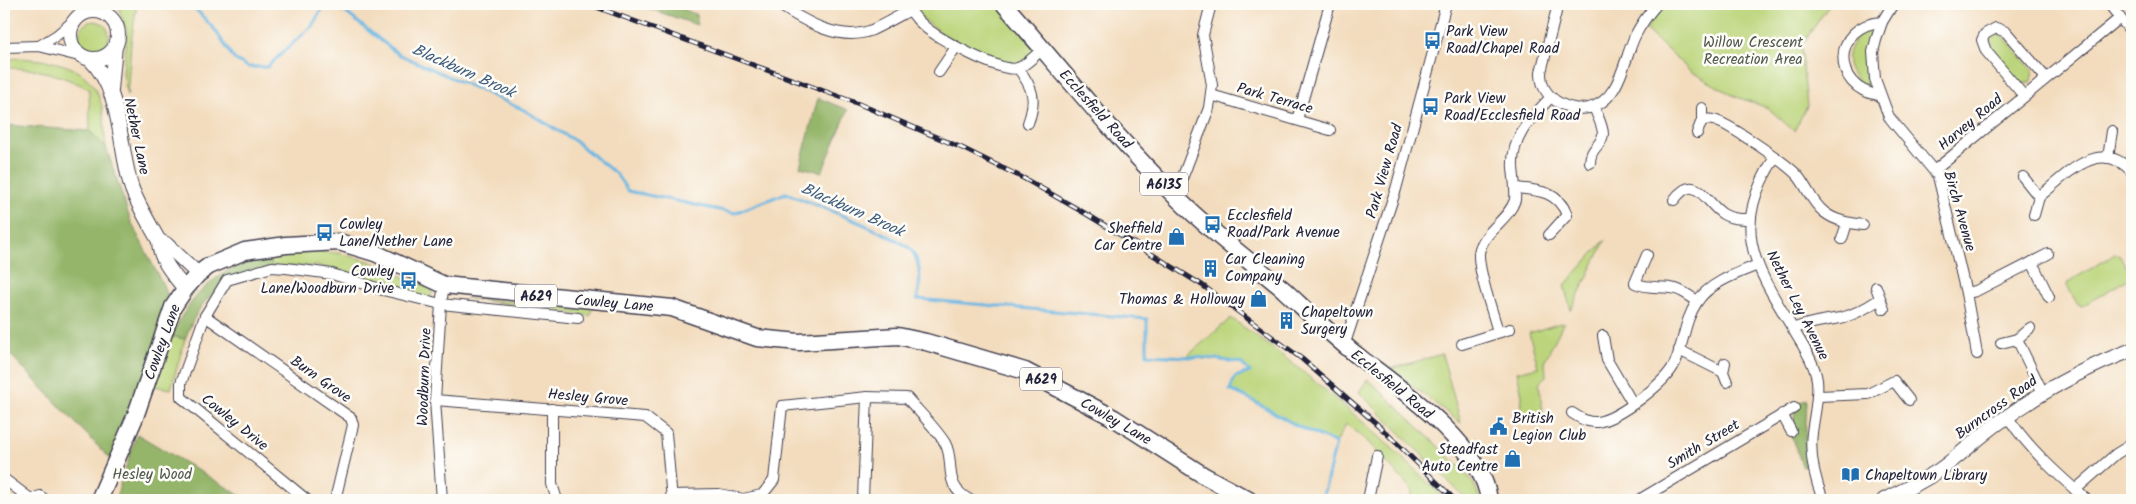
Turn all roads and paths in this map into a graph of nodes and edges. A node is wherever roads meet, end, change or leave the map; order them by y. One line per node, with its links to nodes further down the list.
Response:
1 (96, 4): 13 (main road)
2 (778, 4): 11 (street)
3 (1004, 4): 21 (main road, Ecclesfield Road / A6135)
4 (1211, 4): 27 (street)
5 (1330, 4): 33 (street)
6 (1446, 4): 80 (street, Park View Road)
7 (1558, 4): 30 (street)
8 (1657, 4): 31 (street)
9 (1893, 4): 15 (street, Birch Avenue)
10 (2109, 4): 14 (street)
11 (909, 7): 20 (street)
12 (110, 11): 13 (main road); 18 (main road)
13 (80, 16): 17 (street); 22 (main road)
14 (2120, 18): 16 (street); 25 (street, Harvey Road)
15 (1882, 22): 28 (street, Birch Avenue); 28 (street)
16 (2131, 29)
17 (39, 46): 19 (street); 22 (street)
18 (115, 46): 22 (main road); 26 (main road, Nether Lane)
19 (4, 47)
20 (956, 47): 23 (street); 24 (street)
21 (1043, 48): 23 (street); 46 (main road, Ecclesfield Road / A6135)
22 (87, 58): 26 (main road, Nether Lane)
23 (1018, 68): 35 (street)
24 (938, 74)
25 (2046, 78): 29 (street, Harvey Road); 29 (street, Harvey Road)
26 (111, 90): 55 (main road, Nether Lane)
27 (1212, 95): 33 (street, Park Terrace); 46 (street)
28 (1879, 95): 42 (street, Birch Avenue)
29 (2024, 96): 42 (street, Harvey Road)
30 (1551, 97): 31 (street); 45 (street)
31 (1594, 107): 41 (street)
32 (1702, 108): 34 (street)
33 (1297, 120): 36 (street, Park Terrace)
34 (1702, 120): 38 (street); 39 (street)
35 (1028, 123)
36 (1330, 130)
37 (2112, 131): 40 (street)
38 (1697, 133)
39 (1775, 157): 50 (street, Nether Ley Avenue); 51 (street)
40 (2108, 158): 43 (street); 47 (street)
41 (1590, 163)
42 (1934, 170): 64 (street, Birch Avenue)
43 (2132, 172)
44 (2023, 177): 47 (street)
45 (1516, 188): 53 (street); 75 (street)
46 (1175, 197): 80 (main road, Ecclesfield Road / A6135)
47 (2040, 197): 49 (street)
48 (1674, 200): 50 (street)
49 (2034, 215)
50 (1750, 219): 59 (street, Nether Ley Avenue)
51 (1847, 223): 52 (street); 54 (street)
52 (1863, 226)
53 (1549, 235)
54 (1842, 239)
55 (159, 241): 60 (main road, Nether Lane); 63 (main road, Nether Lane)
56 (2048, 254): 58 (street)
57 (1647, 256): 67 (street)
58 (2032, 262): 64 (street); 65 (street)
59 (1758, 265): 67 (street); 74 (street, Nether Ley Avenue)
60 (198, 274): 61 (main road, Cowley Lane / A629); 63 (main road, Cowley Lane / A629)
61 (444, 285): 68 (street, Woodburn Drive); 111 (main road, Cowley Lane / A629)
62 (1876, 287): 66 (street)
63 (185, 289): 105 (main road, Cowley Lane / A629)
64 (1966, 292): 83 (street, Birch Avenue)
65 (2049, 297)
66 (1880, 299): 69 (street); 74 (street)
67 (1697, 301): 81 (street)
68 (441, 304): 70 (street, Cowley Drive); 71 (street, Cowley Drive); 88 (street, Woodburn Drive)
69 (1884, 309)
70 (205, 316): 106 (street, Cowley Drive); 107 (street, Burn Grove)
71 (578, 318)
72 (2030, 328): 77 (street)
73 (1510, 329): 75 (street)
74 (1793, 329): 86 (street, Nether Ley Avenue)
75 (1498, 332): 78 (street)
76 (1603, 336): 90 (street)
77 (2018, 339): 79 (street); 85 (street)
78 (1462, 344)
79 (2000, 344)
80 (1344, 346): 113 (main road, Ecclesfield Road / A6135)
81 (1679, 350): 84 (street); 90 (street)
82 (2132, 350): 85 (main road, Burncross Road)
83 (1977, 354)
84 (1725, 372)
85 (2043, 393): 95 (main road, Burncross Road)
86 (1818, 396): 89 (street); 115 (street, Nether Ley Avenue)
87 (867, 397): 101 (street); 103 (street); 110 (street)
88 (435, 400): 92 (street, Hesley Grove); 108 (street, Woodburn Drive)
89 (1909, 400)
90 (1633, 404): 93 (street)
91 (1794, 408): 94 (street, Smith Street)
92 (552, 409): 101 (street, Hesley Grove); 109 (street)
93 (1572, 414)
94 (1782, 414): 96 (street); 114 (street, Smith Street)
95 (2007, 416): 100 (street); 116 (main road, Burncross Road)
96 (1791, 431)
97 (2132, 444): 100 (street)
98 (1377, 456): 112 (street)
99 (4, 479): 102 (street)
100 (2075, 490): 117 (street)
101 (672, 498)
102 (32, 499): 104 (street)
103 (863, 499)
104 (46, 500)
105 (99, 500)
106 (307, 500)
107 (335, 500)
108 (442, 500)
109 (557, 500)
110 (970, 500)
111 (1249, 500)
112 (1368, 500)
113 (1489, 500)
114 (1639, 500)
115 (1823, 500)
116 (1884, 500)
117 (2087, 500)

